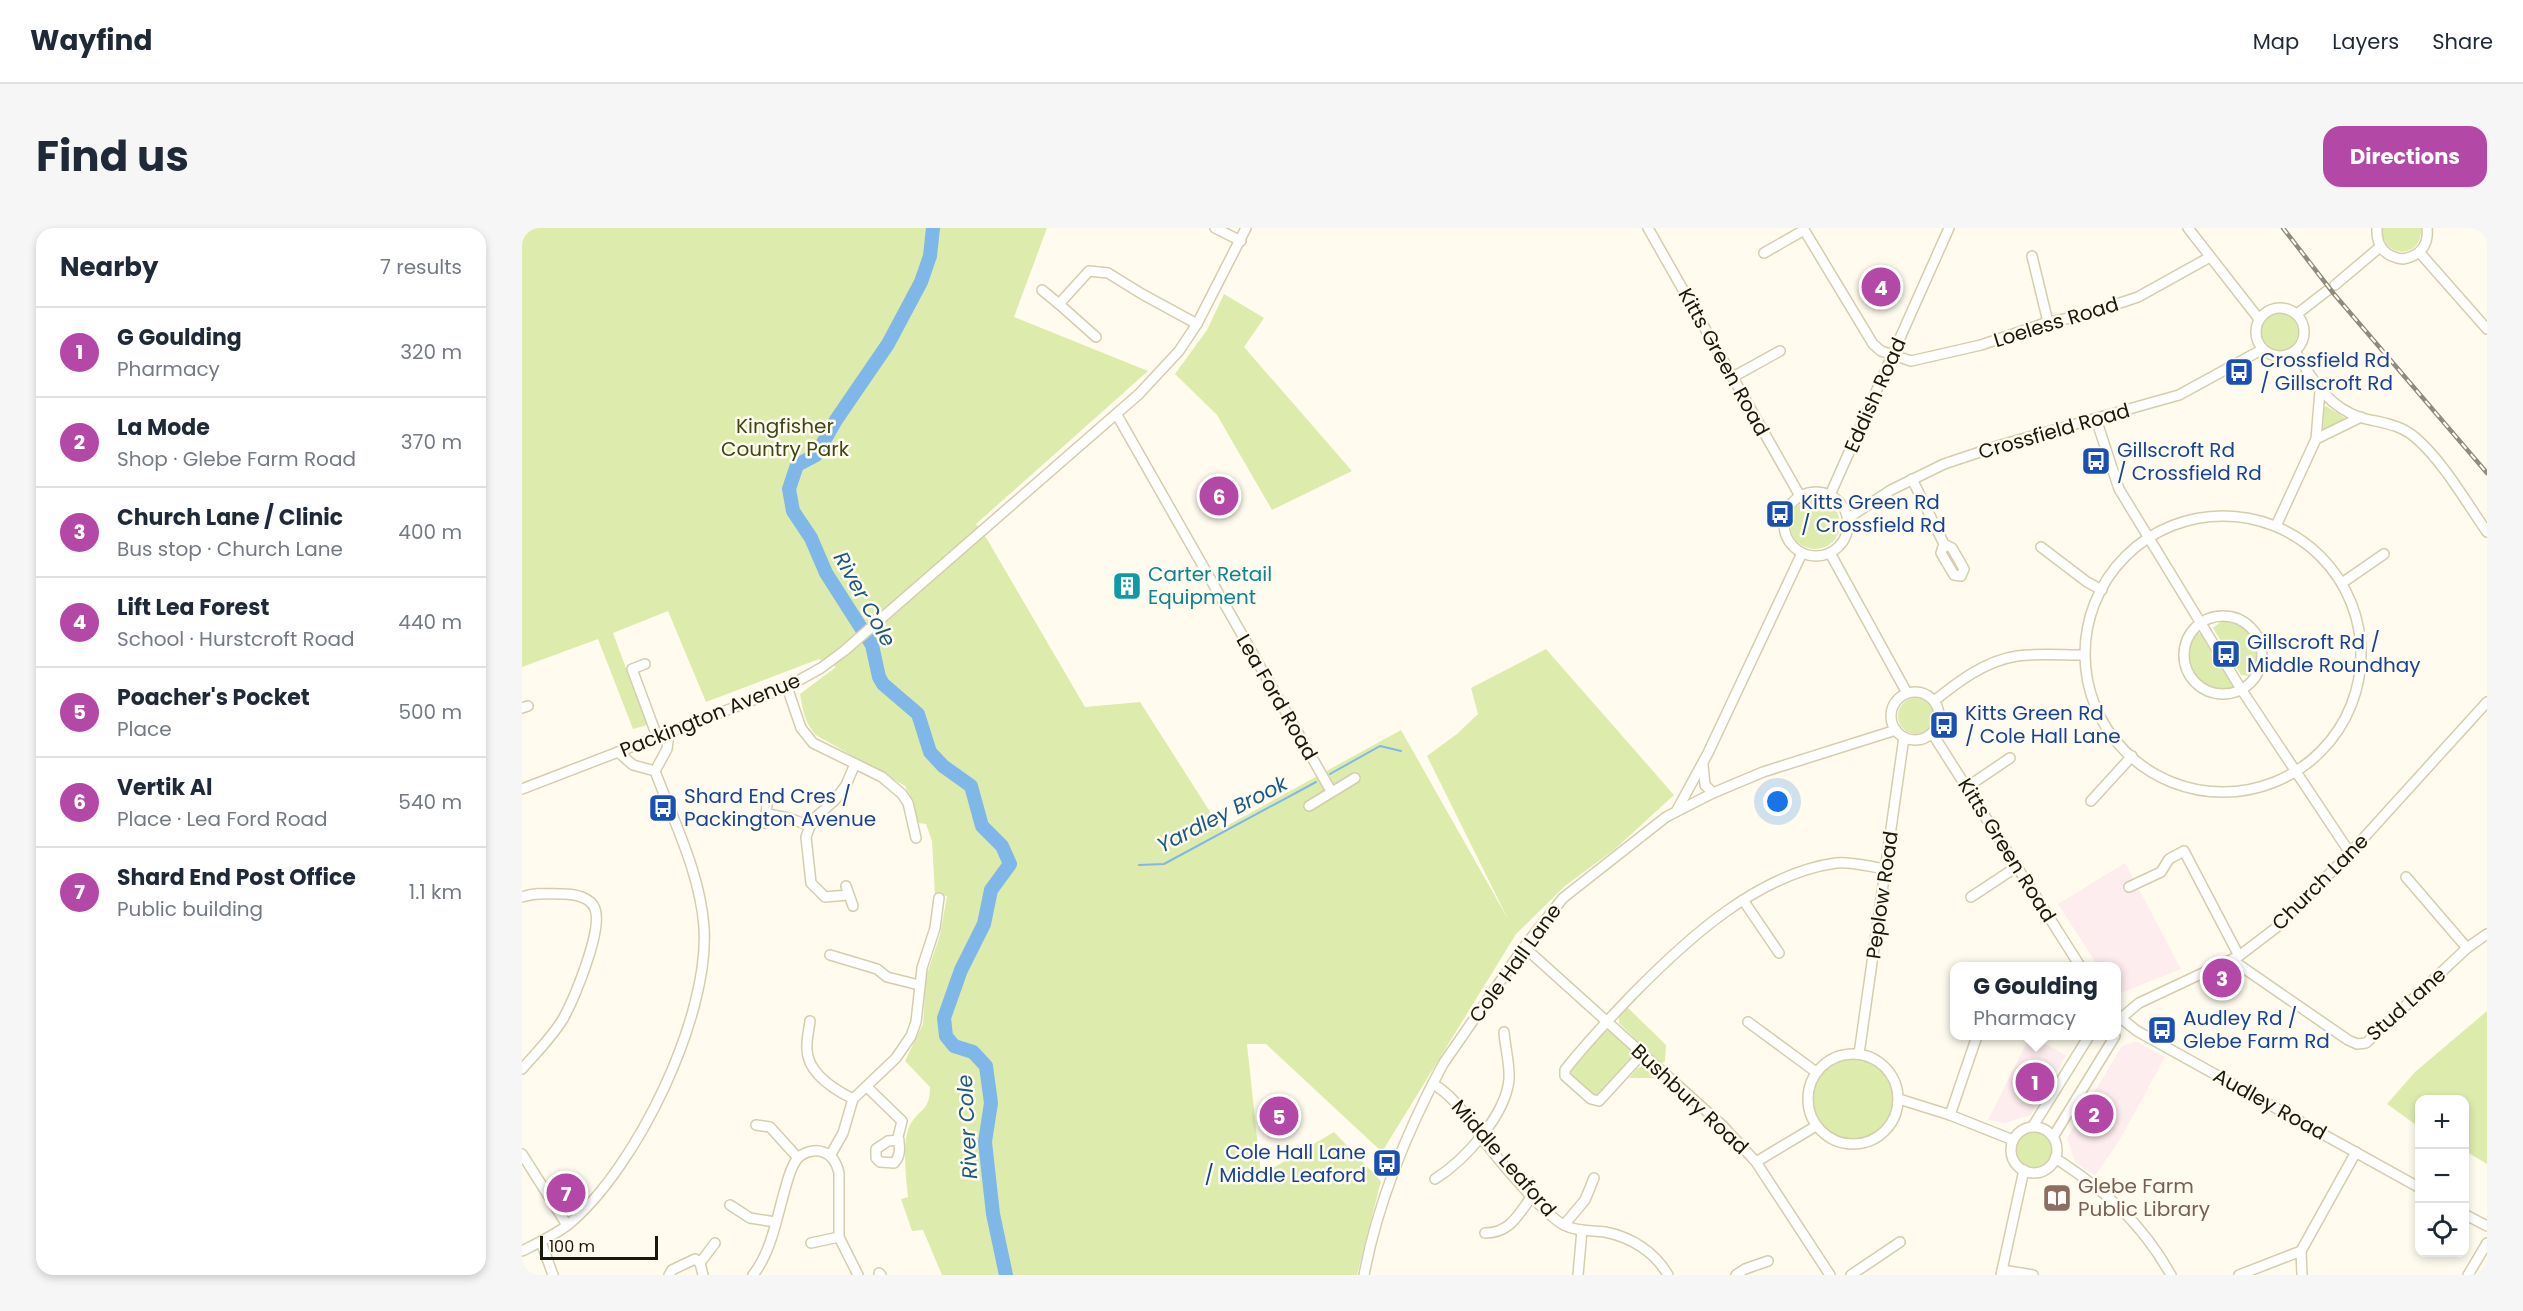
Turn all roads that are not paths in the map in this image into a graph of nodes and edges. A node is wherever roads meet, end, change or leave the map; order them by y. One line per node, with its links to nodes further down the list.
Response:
1 (1215, 228): 9 (street)
2 (1246, 228): 9 (street)
3 (1648, 228): 27 (street, Kitts Green Road)
4 (1949, 228): 26 (street, Eddish Road)
5 (2188, 228): 14 (street)
6 (2377, 228): 10 (street)
7 (2427, 228): 12 (street)
8 (1803, 229): 11 (street); 26 (street)
9 (1241, 241): 20 (street)
10 (2380, 247): 12 (street); 17 (street)
11 (1764, 253)
12 (2420, 253): 21 (street)
13 (2032, 256): 19 (street)
14 (2210, 256): 18 (street); 19 (street, Loeless Road)
15 (1042, 290): 16 (street)
16 (1059, 304): 20 (street); 22 (street)
17 (2297, 314): 18 (street); 25 (street)
18 (2259, 319): 23 (street)
19 (2048, 322): 26 (street, Loeless Road)
20 (1197, 324): 29 (street)
21 (2487, 329)
22 (1096, 337)
23 (2263, 350): 25 (street); 31 (street, Crossfield Road)
24 (1780, 351): 27 (street)
25 (2295, 351): 28 (street)
26 (1893, 356): 34 (street, Eddish Road)
27 (1733, 377): 35 (street, Kitts Green Road)
28 (2320, 392): 30 (street); 32 (street)
29 (1117, 415): 50 (street, Packington Avenue); 69 (street, Lea Ford Road)
30 (2361, 417): 32 (street); 38 (street)
31 (2096, 419): 33 (street, Crossfield Road); 39 (street)
32 (2316, 440): 37 (street)
33 (1912, 479): 36 (street, Crossfield Road); 40 (street)
34 (1830, 495): 35 (street); 36 (street)
35 (1800, 496): 42 (street)
36 (1848, 518): 43 (street)
37 (2276, 526): 39 (street); 45 (street)
38 (2487, 532)
39 (2150, 538): 46 (street); 47 (street)
40 (1944, 544)
41 (2041, 548): 46 (street)
42 (1802, 553): 43 (street); 62 (street)
43 (1830, 553): 52 (street)
44 (2384, 554): 45 (street)
45 (2342, 583): 65 (street)
46 (2102, 590): 48 (street)
47 (2202, 623): 51 (street); 51 (street); 51 (street)
48 (2084, 655): 53 (street); 60 (street)
49 (645, 664): 58 (street)
50 (788, 687): 56 (street, Packington Avenue); 63 (street)
51 (2241, 689): 65 (street)
52 (1907, 693): 53 (street); 57 (street)
53 (1934, 701): 55 (street)
54 (2487, 702): 77 (street, Church Lane)
55 (1932, 733): 57 (street); 67 (street, Kitts Green Road)
56 (669, 734): 58 (street, Packington Avenue); 64 (street)
57 (1900, 734): 70 (street, Cole Hall Lane); 79 (street, Peplow Road)
58 (657, 739): 59 (street, Packington Avenue)
59 (618, 752): 64 (street); 68 (street, Packington Avenue)
60 (2132, 756): 65 (street); 71 (street)
61 (2010, 758): 67 (street)
62 (1703, 763): 70 (street); 73 (street)
63 (855, 764): 75 (street); 76 (street)
64 (655, 771): 134 (street)
65 (2297, 771): 77 (street)
66 (1355, 778): 69 (street)
67 (1966, 787): 78 (street, Kitts Green Road)
68 (522, 789)
69 (1331, 791): 72 (street)
70 (1713, 794): 73 (street, Cole Hall Lane)
71 (2091, 801)
72 (1309, 806)
73 (1677, 810): 88 (street, Cole Hall Lane)
74 (766, 814): 75 (street)
75 (810, 826): 86 (street)
76 (916, 838)
77 (2350, 853): 92 (street, Church Lane)
78 (2018, 866): 83 (street); 93 (street, Kitts Green Road)
79 (1886, 869): 85 (street); 105 (street, Peplow Road)
80 (2406, 877): 89 (street)
81 (2129, 887): 92 (street)
82 (522, 897): 106 (street)
83 (1971, 897)
84 (939, 898): 94 (street)
85 (1743, 900): 90 (street); 98 (street)
86 (853, 906)
87 (2487, 934): 89 (street, Stud Lane)
88 (1524, 947): 98 (street, Bushbury Road); 108 (street, Cole Hall Lane)
89 (2467, 948): 92 (street, Stud Lane)
90 (1779, 952)
91 (830, 955): 94 (street)
92 (2236, 958): 95 (street, Church Lane)
93 (2078, 962)
94 (919, 985): 109 (street)
95 (2121, 1017)
96 (2121, 1019): 120 (street, Audley Road)
97 (810, 1021): 110 (street)
98 (1606, 1022): 104 (street, Bushbury Road); 104 (street)
99 (1748, 1022): 107 (street)
100 (1504, 1032): 116 (street)
101 (1975, 1040): 112 (street)
102 (2086, 1040): 115 (street)
103 (2112, 1040): 117 (street, Church Lane)
104 (1643, 1053): 125 (street, Bushbury Road)
105 (1859, 1054): 107 (street); 111 (street)
106 (522, 1069)
107 (1816, 1072): 114 (street)
108 (1432, 1084): 116 (street, Middle Leaford); 155 (street, Cole Hall Lane)
109 (867, 1087): 110 (street); 118 (street)
110 (854, 1099): 122 (street)
111 (1899, 1099): 112 (street); 114 (street)
112 (1950, 1115): 119 (street)
113 (756, 1125): 123 (street)
114 (1816, 1126): 125 (street)
115 (2033, 1126): 117 (street); 119 (street)
116 (1480, 1136): 128 (street); 130 (street, Middle Leaford)
117 (2053, 1137): 124 (street)
118 (899, 1140)
119 (2013, 1140): 126 (street)
120 (2356, 1152): 129 (street, Audley Road); 146 (street)
121 (522, 1154): 134 (street)
122 (830, 1156): 123 (street); 139 (street)
123 (798, 1158): 133 (street)
124 (2055, 1158): 126 (street); 162 (street)
125 (1756, 1162): 159 (street, Bushbury Road)
126 (2024, 1170): 149 (street)
127 (1593, 1178): 135 (street)
128 (1435, 1179)
129 (2415, 1185)
130 (1532, 1196): 135 (street, Middle Leaford); 138 (street)
131 (730, 1205): 133 (street)
132 (2469, 1217): 136 (street)
133 (775, 1222): 153 (street)
134 (567, 1225): 140 (street)
135 (1564, 1225): 137 (street, Middle Leaford)
136 (2487, 1226)
137 (1582, 1230): 156 (street); 157 (street, Middle Leaford)
138 (1485, 1233)
139 (839, 1237): 143 (street); 154 (street)
140 (541, 1242): 145 (street); 150 (street)
141 (1900, 1242): 160 (street)
142 (715, 1243): 148 (street)
143 (810, 1243)
144 (2487, 1243): 165 (street)
145 (522, 1251)
146 (2301, 1251): 163 (street); 164 (street)
147 (1768, 1261): 158 (street)
148 (700, 1263): 151 (street); 152 (street)
149 (2001, 1272): 161 (street)
150 (553, 1275)
151 (669, 1275)
152 (703, 1275)
153 (753, 1275)
154 (858, 1275)
155 (1364, 1275)
156 (1578, 1275)
157 (1668, 1275)
158 (1736, 1275)
159 (1830, 1275)
160 (1851, 1275)
161 (2033, 1275)
162 (2171, 1275)
163 (2239, 1275)
164 (2302, 1275)
165 (2468, 1275)

